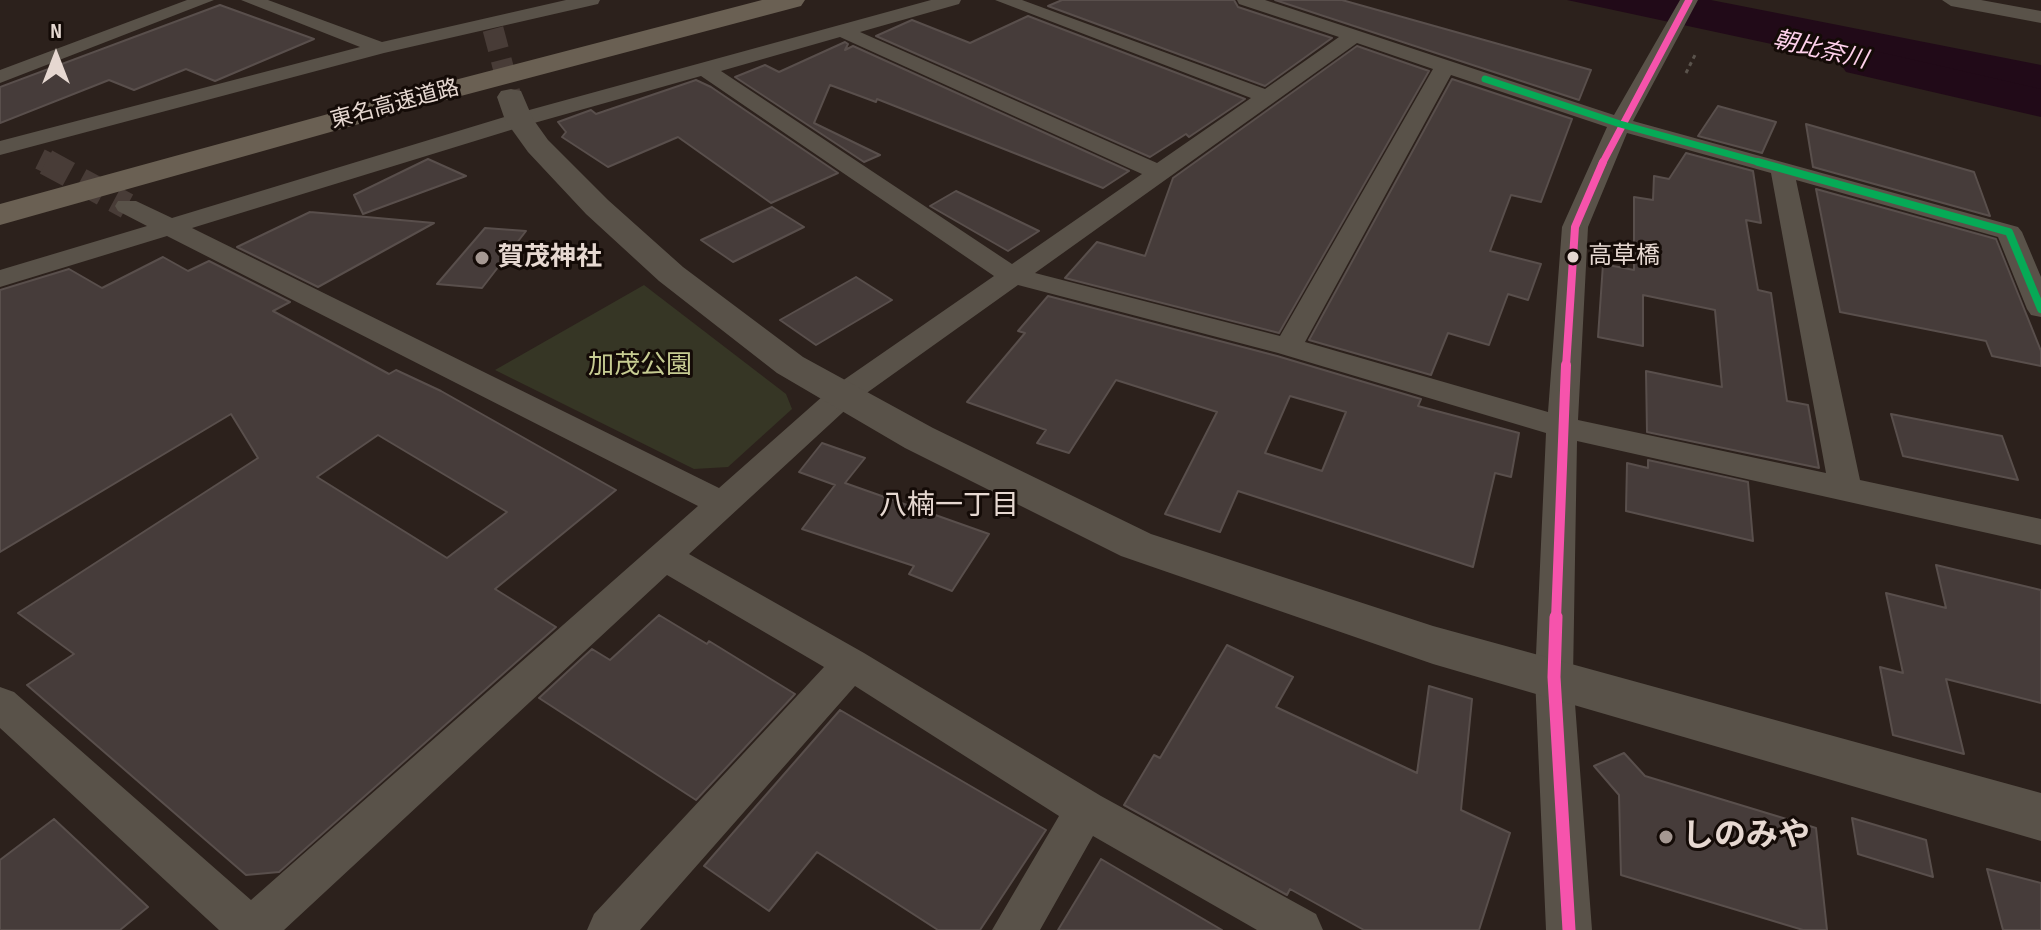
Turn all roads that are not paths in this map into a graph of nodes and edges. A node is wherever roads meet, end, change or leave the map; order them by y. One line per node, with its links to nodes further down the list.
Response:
1 (205, 0): 19 (street)
2 (250, 0): 16 (street)
3 (484, 0): 13 (street)
4 (591, 0): 13 (street)
5 (713, 0): 28 (highway, 東名高速道路)
6 (792, 0): 21 (highway, 東名高速道路)
7 (1004, 0): 20 (street)
8 (1246, 0): 15 (street)
9 (1689, 0): 23 (street)
10 (1951, 0): 12 (street)
11 (937, 2): 14 (street)
12 (2041, 17)
13 (491, 26): 16 (street)
14 (842, 31): 18 (street); 27 (street)
15 (1354, 36): 17 (street); 20 (street)
16 (381, 48): 24 (street)
17 (1445, 66): 23 (street); 36 (street)
18 (703, 68): 22 (street); 33 (street)
19 (0, 77)
20 (1268, 97): 27 (street)
21 (412, 100): 30 (highway, 東名高速道路); 32 (highway)
22 (515, 109): 31 (street); 37 (street)
23 (1620, 124): 26 (street); 38 (street)
24 (5, 143): 25 (street)
25 (40, 159)
26 (1782, 170): 35 (street); 39 (street)
27 (1159, 173): 33 (street)
28 (0, 186)
29 (127, 206): 31 (street)
30 (0, 215)
31 (165, 228): 34 (street); 40 (street)
32 (0, 234)
33 (1011, 275): 36 (street); 37 (street)
34 (0, 279)
35 (2041, 309)
36 (1288, 347): 38 (street)
37 (843, 395): 40 (street); 44 (street)
38 (1562, 427): 39 (street); 44 (street)
39 (1845, 489): 41 (street)
40 (723, 504): 42 (street)
41 (2041, 532)
42 (664, 556): 43 (street); 48 (street)
43 (851, 664): 46 (street); 49 (street)
44 (1554, 677): 47 (street); 52 (street)
45 (0, 704): 48 (street)
46 (1086, 810): 50 (street); 51 (street)
47 (2041, 817)
48 (252, 930)
49 (610, 930)
50 (1015, 930)
51 (1300, 930)
52 (1569, 930)

